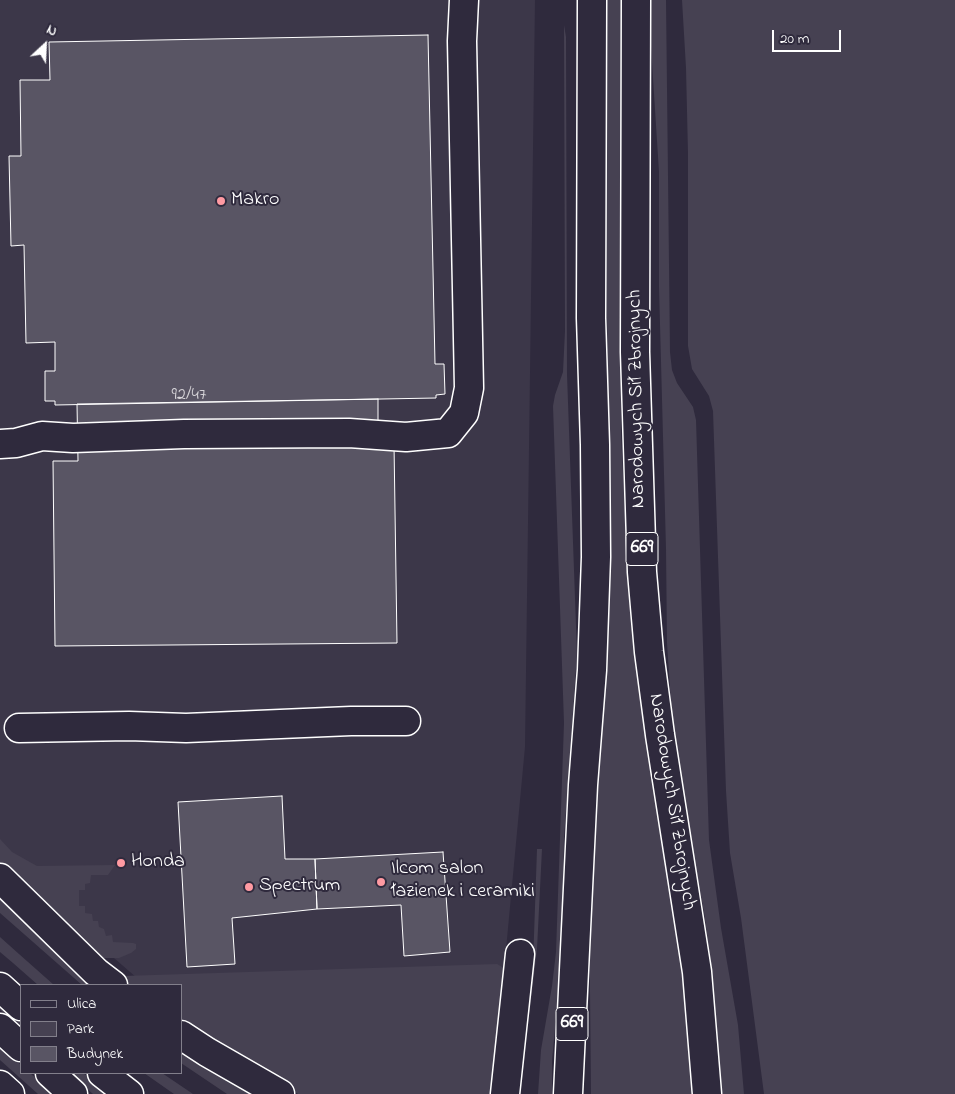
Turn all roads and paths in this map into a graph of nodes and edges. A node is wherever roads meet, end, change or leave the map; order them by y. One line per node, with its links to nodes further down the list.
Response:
1 (464, 0): 4 (main road)
2 (592, 0): 23 (main road, 669)
3 (636, 0): 24 (main road, Narodowych Sił Zbrojnych / 669)
4 (8, 443)
5 (406, 721): 6 (main road)
6 (19, 728)
7 (0, 878): 9 (main road)
8 (520, 954): 22 (main road)
9 (112, 984)
10 (0, 987): 11 (main road)
11 (20, 1005)
12 (0, 1028): 14 (main road)
13 (182, 1036): 21 (main road)
14 (20, 1046)
15 (51, 1074): 19 (main road)
16 (103, 1074): 20 (main road)
17 (0, 1085): 18 (main road)
18 (10, 1094)
19 (73, 1094)
20 (129, 1094)
21 (280, 1094)
22 (505, 1094)
23 (568, 1094)
24 (707, 1094)

